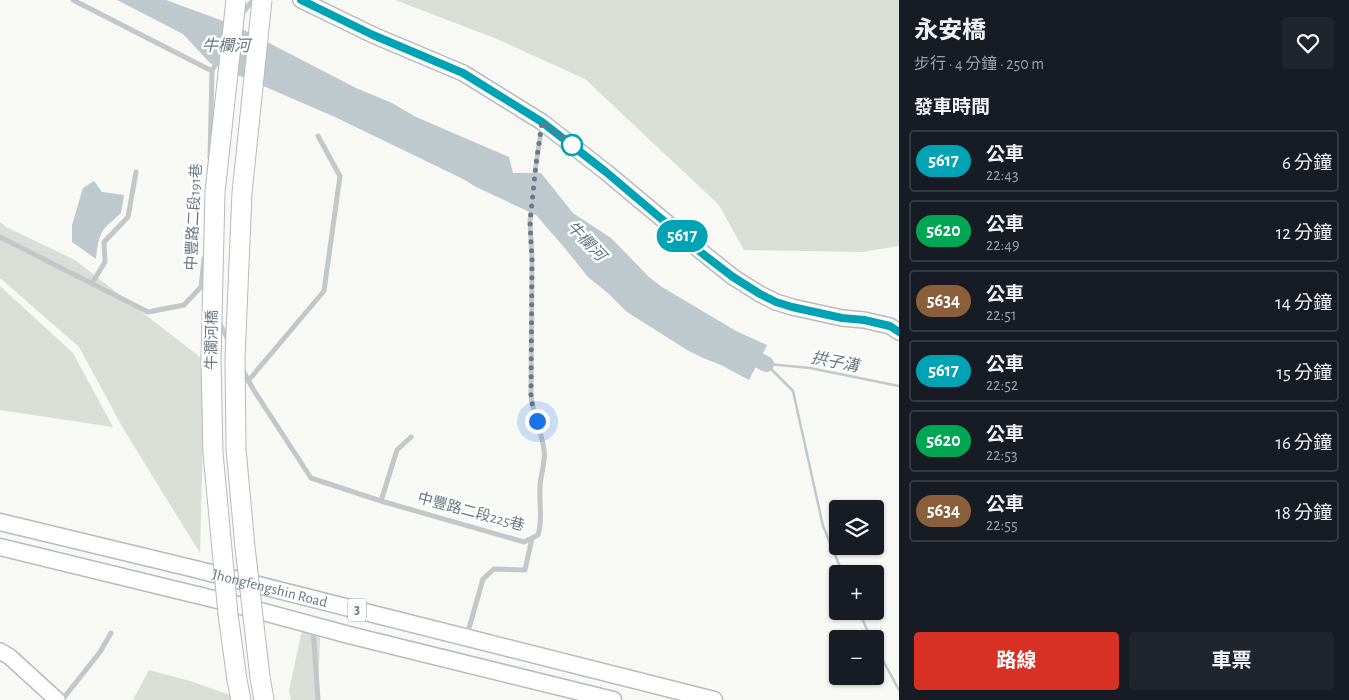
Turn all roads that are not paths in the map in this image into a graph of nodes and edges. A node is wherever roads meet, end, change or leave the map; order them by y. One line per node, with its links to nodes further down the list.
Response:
1 (73, 0): 6 (lane)
2 (253, 0): 5 (lane)
3 (262, 0): 31 (highway, 牛瀾河橋, bridge)
4 (301, 0): 7 (street)
5 (237, 13): 6 (lane, bridge); 30 (highway, 牛瀾河橋, bridge)
6 (212, 71): 9 (lane, 中豐路二段191巷)
7 (542, 122): 15 (street); 20 (lane, 中豐路二段225巷)
8 (318, 136): 16 (lane)
9 (210, 161)
10 (136, 172): 13 (lane)
11 (0, 237): 13 (lane, 中豐路二段191巷)
12 (206, 250): 14 (lane, 中豐路二段191巷)
13 (92, 283): 14 (lane, 中豐路二段191巷)
14 (201, 287): 16 (lane, 中豐路二段225巷)
15 (899, 332)
16 (248, 381): 18 (lane, 中豐路二段225巷)
17 (411, 436): 18 (lane)
18 (381, 500): 20 (lane, 中豐路二段225巷)
19 (0, 522): 22 (main road, Jhongfengshin Road / 3)
20 (532, 538): 26 (lane)
21 (0, 546): 23 (main road, Jhongfengshin Road / 3)
22 (242, 581): 23 (main road); 26 (main road, Jhongfengshin Road / 3)
23 (243, 606): 24 (main road, Jhongfengshin Road / 3)
24 (313, 625): 32 (lane); 33 (main road, Jhongfengshin Road / 3)
25 (111, 633): 29 (lane)
26 (466, 637): 34 (main road, Jhongfengshin Road / 3)
27 (0, 651): 28 (street)
28 (57, 700)
29 (62, 700)
30 (240, 700)
31 (264, 700)
32 (318, 700)
33 (614, 700)
34 (714, 700)

